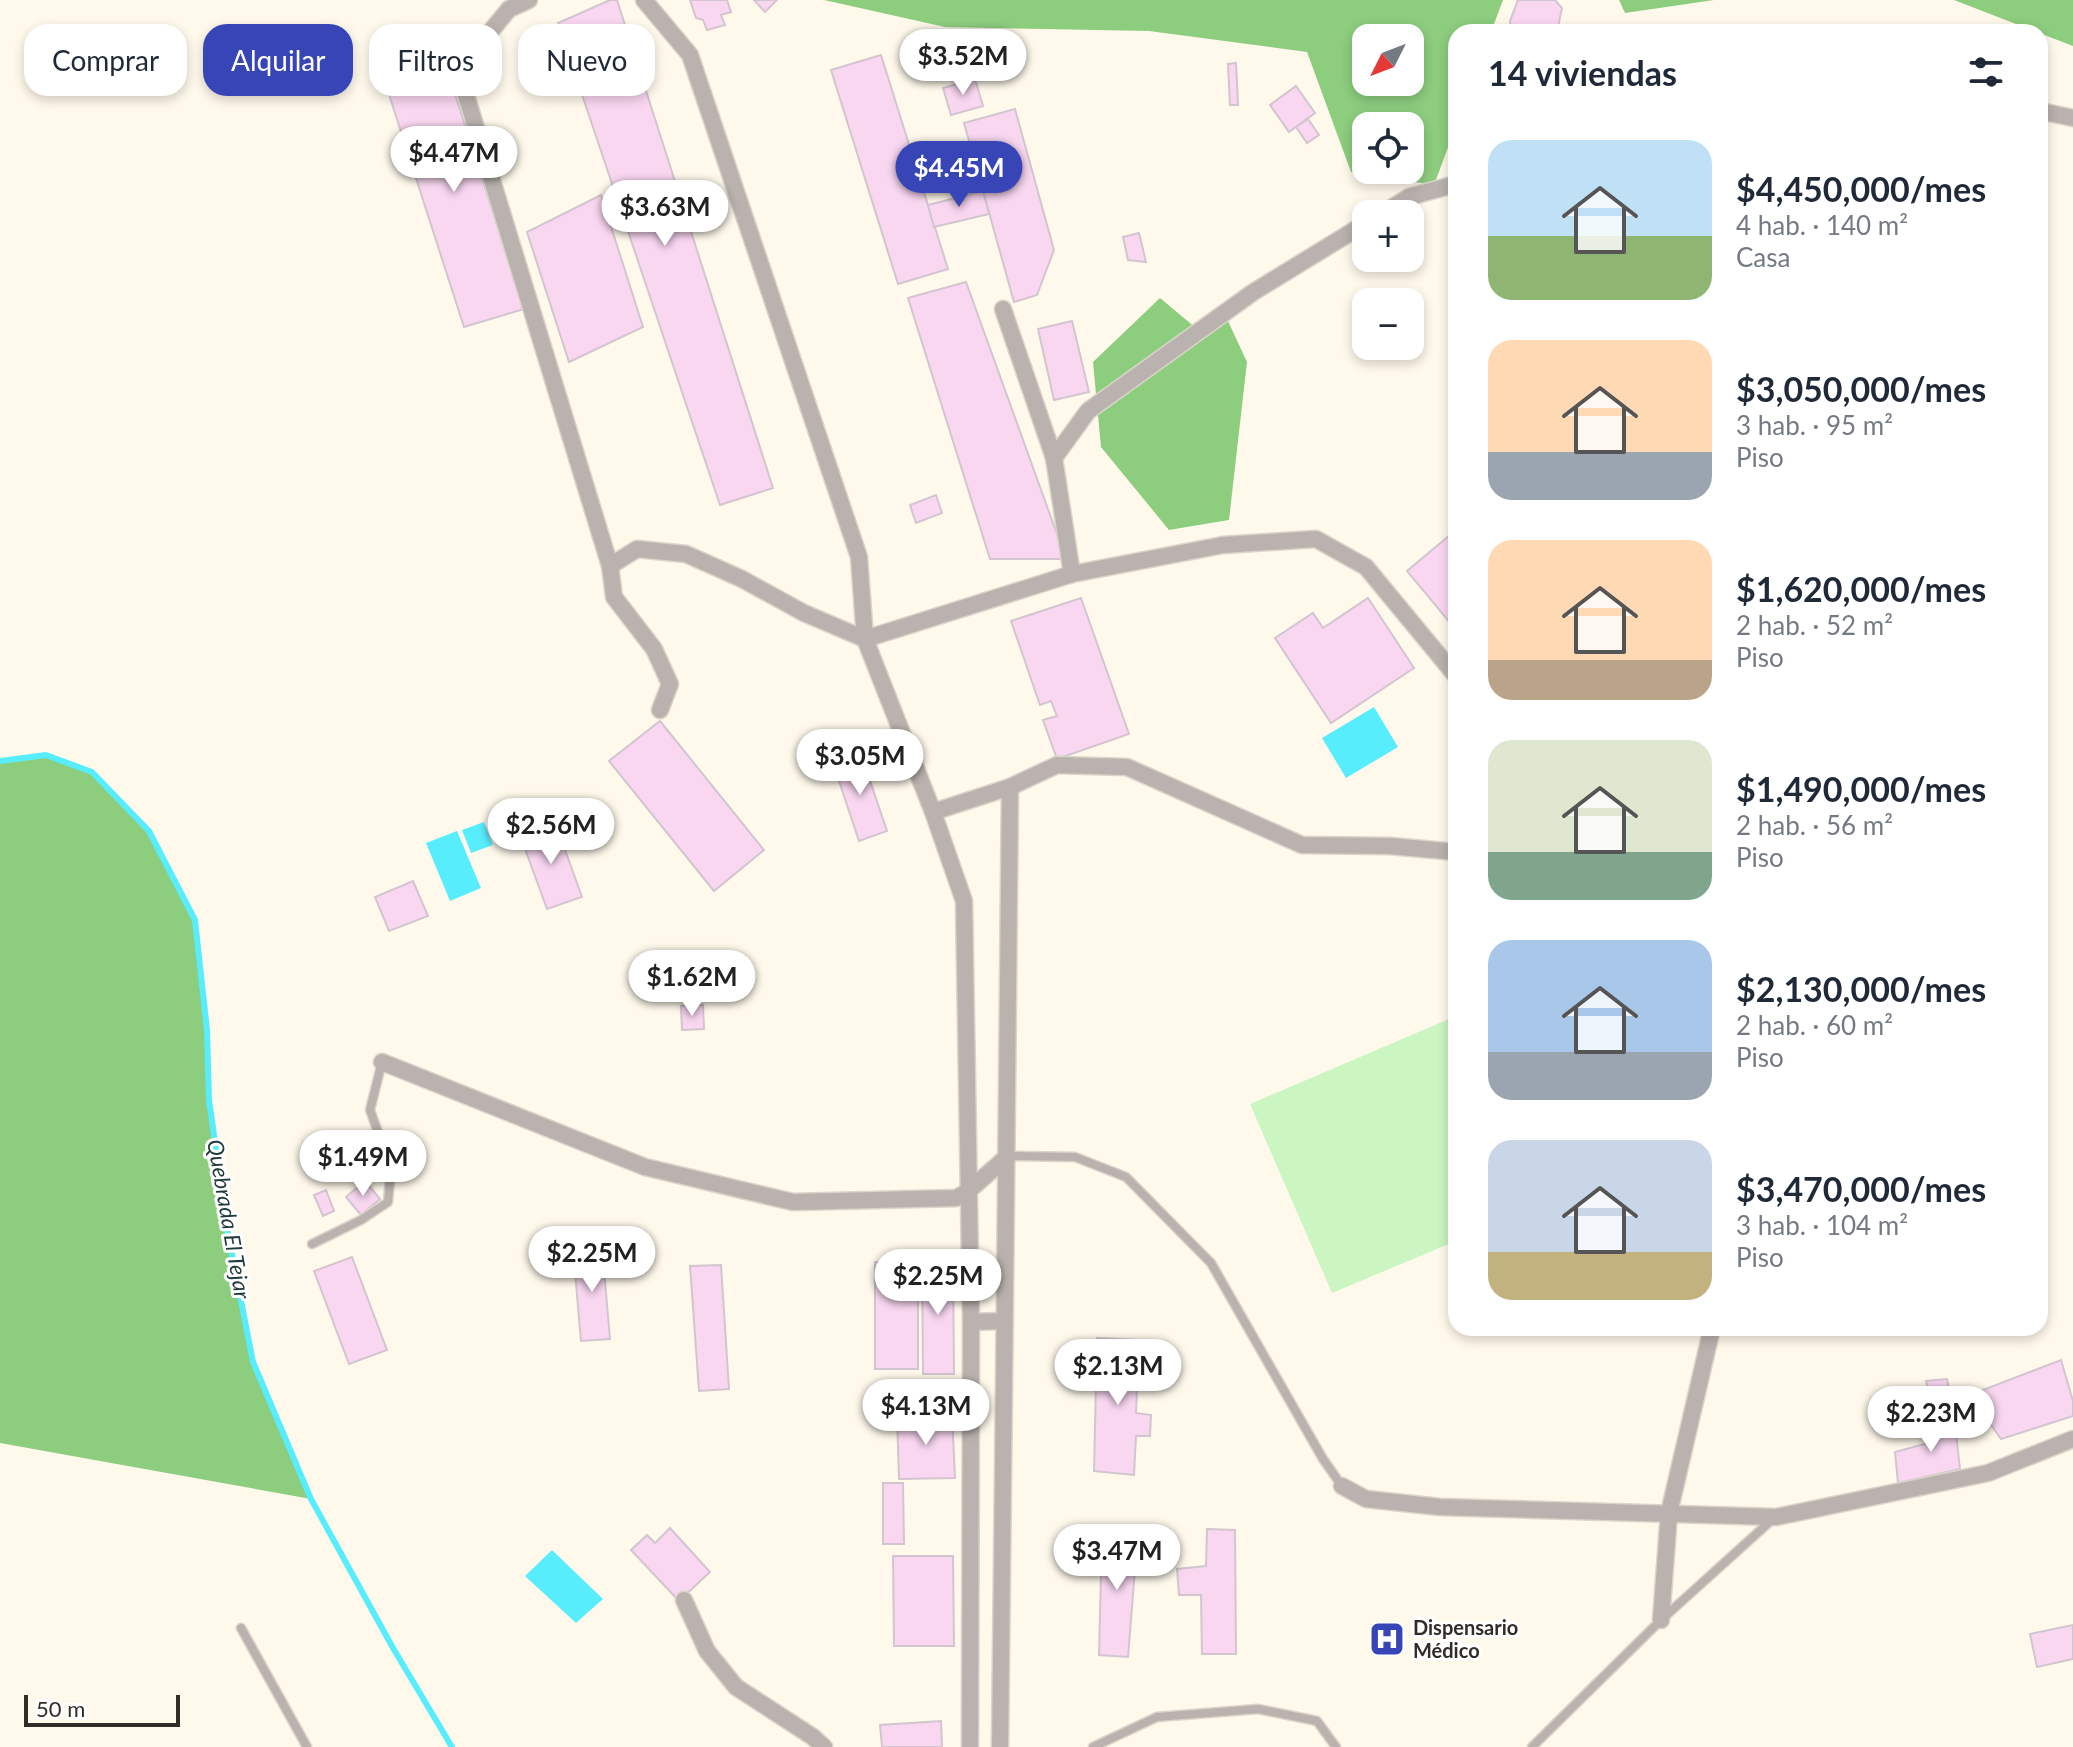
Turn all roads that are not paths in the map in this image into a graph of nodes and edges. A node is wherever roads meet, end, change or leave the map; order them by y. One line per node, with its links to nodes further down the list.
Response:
1 (529, 0): 10 (street)
2 (644, 0): 12 (street)
3 (2048, 113): 4 (street)
4 (2073, 118)
5 (1448, 186): 6 (street)
6 (1404, 200)
7 (1352, 232): 9 (street)
8 (1003, 309): 9 (street)
9 (1054, 458): 11 (street)
10 (610, 566): 12 (street); 14 (street)
11 (1072, 574): 12 (street); 13 (street)
12 (865, 639): 16 (street)
13 (1448, 666)
14 (660, 710)
15 (1010, 787): 16 (street); 18 (street); 21 (street)
16 (933, 812): 22 (street)
17 (1448, 842): 18 (street)
18 (1435, 850): 19 (street)
19 (1448, 851)
20 (382, 1062): 22 (street); 23 (lane)
21 (1008, 1156): 22 (street); 24 (street); 28 (lane)
22 (967, 1192): 25 (street)
23 (312, 1244)
24 (1003, 1321): 25 (street); 37 (street)
25 (971, 1322): 36 (street)
26 (1710, 1336): 29 (street)
27 (2073, 1439): 30 (street)
28 (1342, 1486): 29 (street)
29 (1669, 1513): 30 (street); 32 (street)
30 (1776, 1517): 32 (lane)
31 (684, 1600): 35 (street)
32 (1661, 1620): 40 (lane)
33 (241, 1628): 34 (lane)
34 (307, 1747)
35 (824, 1747)
36 (970, 1747)
37 (1000, 1747)
38 (1093, 1747): 39 (lane)
39 (1336, 1747)
40 (1532, 1747)

